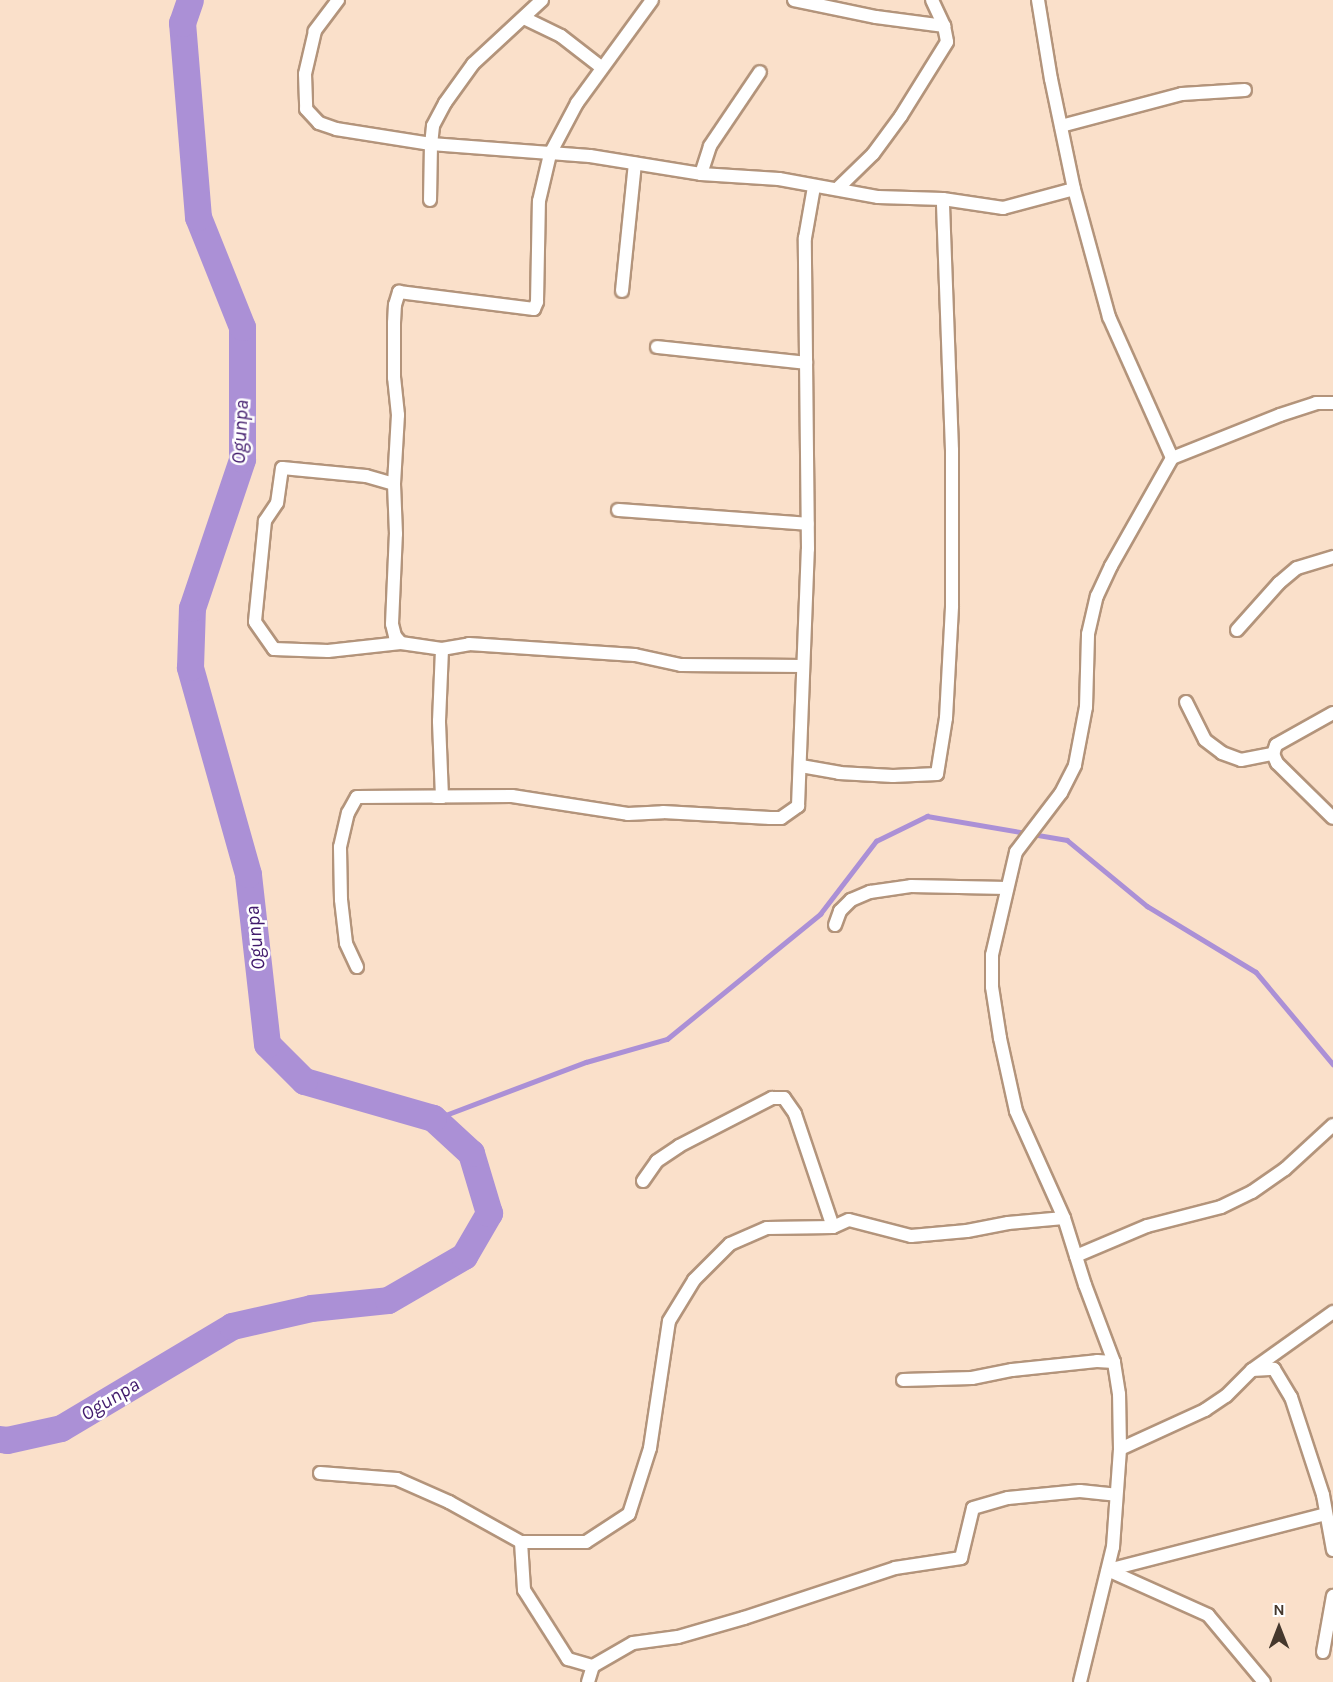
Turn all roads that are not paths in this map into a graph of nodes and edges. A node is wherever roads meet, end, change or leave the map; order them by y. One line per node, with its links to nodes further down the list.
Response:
1 (338, 0): 13 (street)
2 (541, 0): 7 (street)
3 (652, 0): 9 (street)
4 (794, 0): 8 (street)
5 (932, 0): 8 (street)
6 (1038, 0): 12 (street)
7 (524, 18): 9 (street); 13 (street)
8 (944, 26): 18 (street)
9 (601, 67): 14 (street)
10 (760, 72): 16 (street)
11 (1245, 90): 12 (street)
12 (1061, 126): 19 (street)
13 (431, 144): 14 (street); 21 (street)
14 (550, 154): 15 (street); 27 (street)
15 (635, 164): 16 (street); 22 (street)
16 (701, 174): 17 (street)
17 (814, 187): 18 (street); 24 (street)
18 (837, 189): 20 (street)
19 (1074, 189): 20 (street); 26 (street)
20 (943, 199): 38 (street)
21 (430, 200)
22 (622, 291)
23 (657, 347): 24 (street)
24 (806, 363): 29 (street)
25 (1333, 403): 26 (street)
26 (1172, 458): 41 (street)
27 (394, 484): 32 (street); 32 (street)
28 (618, 510): 29 (street)
29 (807, 524): 34 (street)
30 (1333, 557): 31 (street)
31 (1238, 630)
32 (401, 643): 33 (street)
33 (442, 648): 34 (street); 39 (street)
34 (803, 666): 38 (street)
35 (1186, 702): 37 (street)
36 (1333, 713): 37 (street)
37 (1273, 754): 40 (street)
38 (801, 766): 39 (street)
39 (357, 797): 43 (street)
40 (1333, 818)
41 (1007, 888): 42 (street); 46 (street)
42 (835, 925)
43 (357, 967)
44 (1333, 1125): 48 (street)
45 (643, 1181): 47 (street)
46 (1064, 1218): 47 (street); 48 (street)
47 (833, 1227): 57 (street)
48 (1076, 1256): 50 (street)
49 (1333, 1312): 51 (street)
50 (1114, 1362): 52 (street); 53 (street)
51 (1252, 1370): 53 (street); 56 (street)
52 (903, 1380)
53 (1120, 1449): 55 (street)
54 (320, 1473): 57 (street)
55 (1116, 1495): 59 (street); 62 (street)
56 (1326, 1514): 58 (street); 59 (street)
57 (521, 1542): 62 (street)
58 (1333, 1550)
59 (1108, 1570): 64 (street); 65 (street)
60 (1333, 1596): 61 (street)
61 (1323, 1652)
62 (593, 1666): 63 (street)
63 (588, 1682)
64 (1080, 1682)
65 (1264, 1682)

